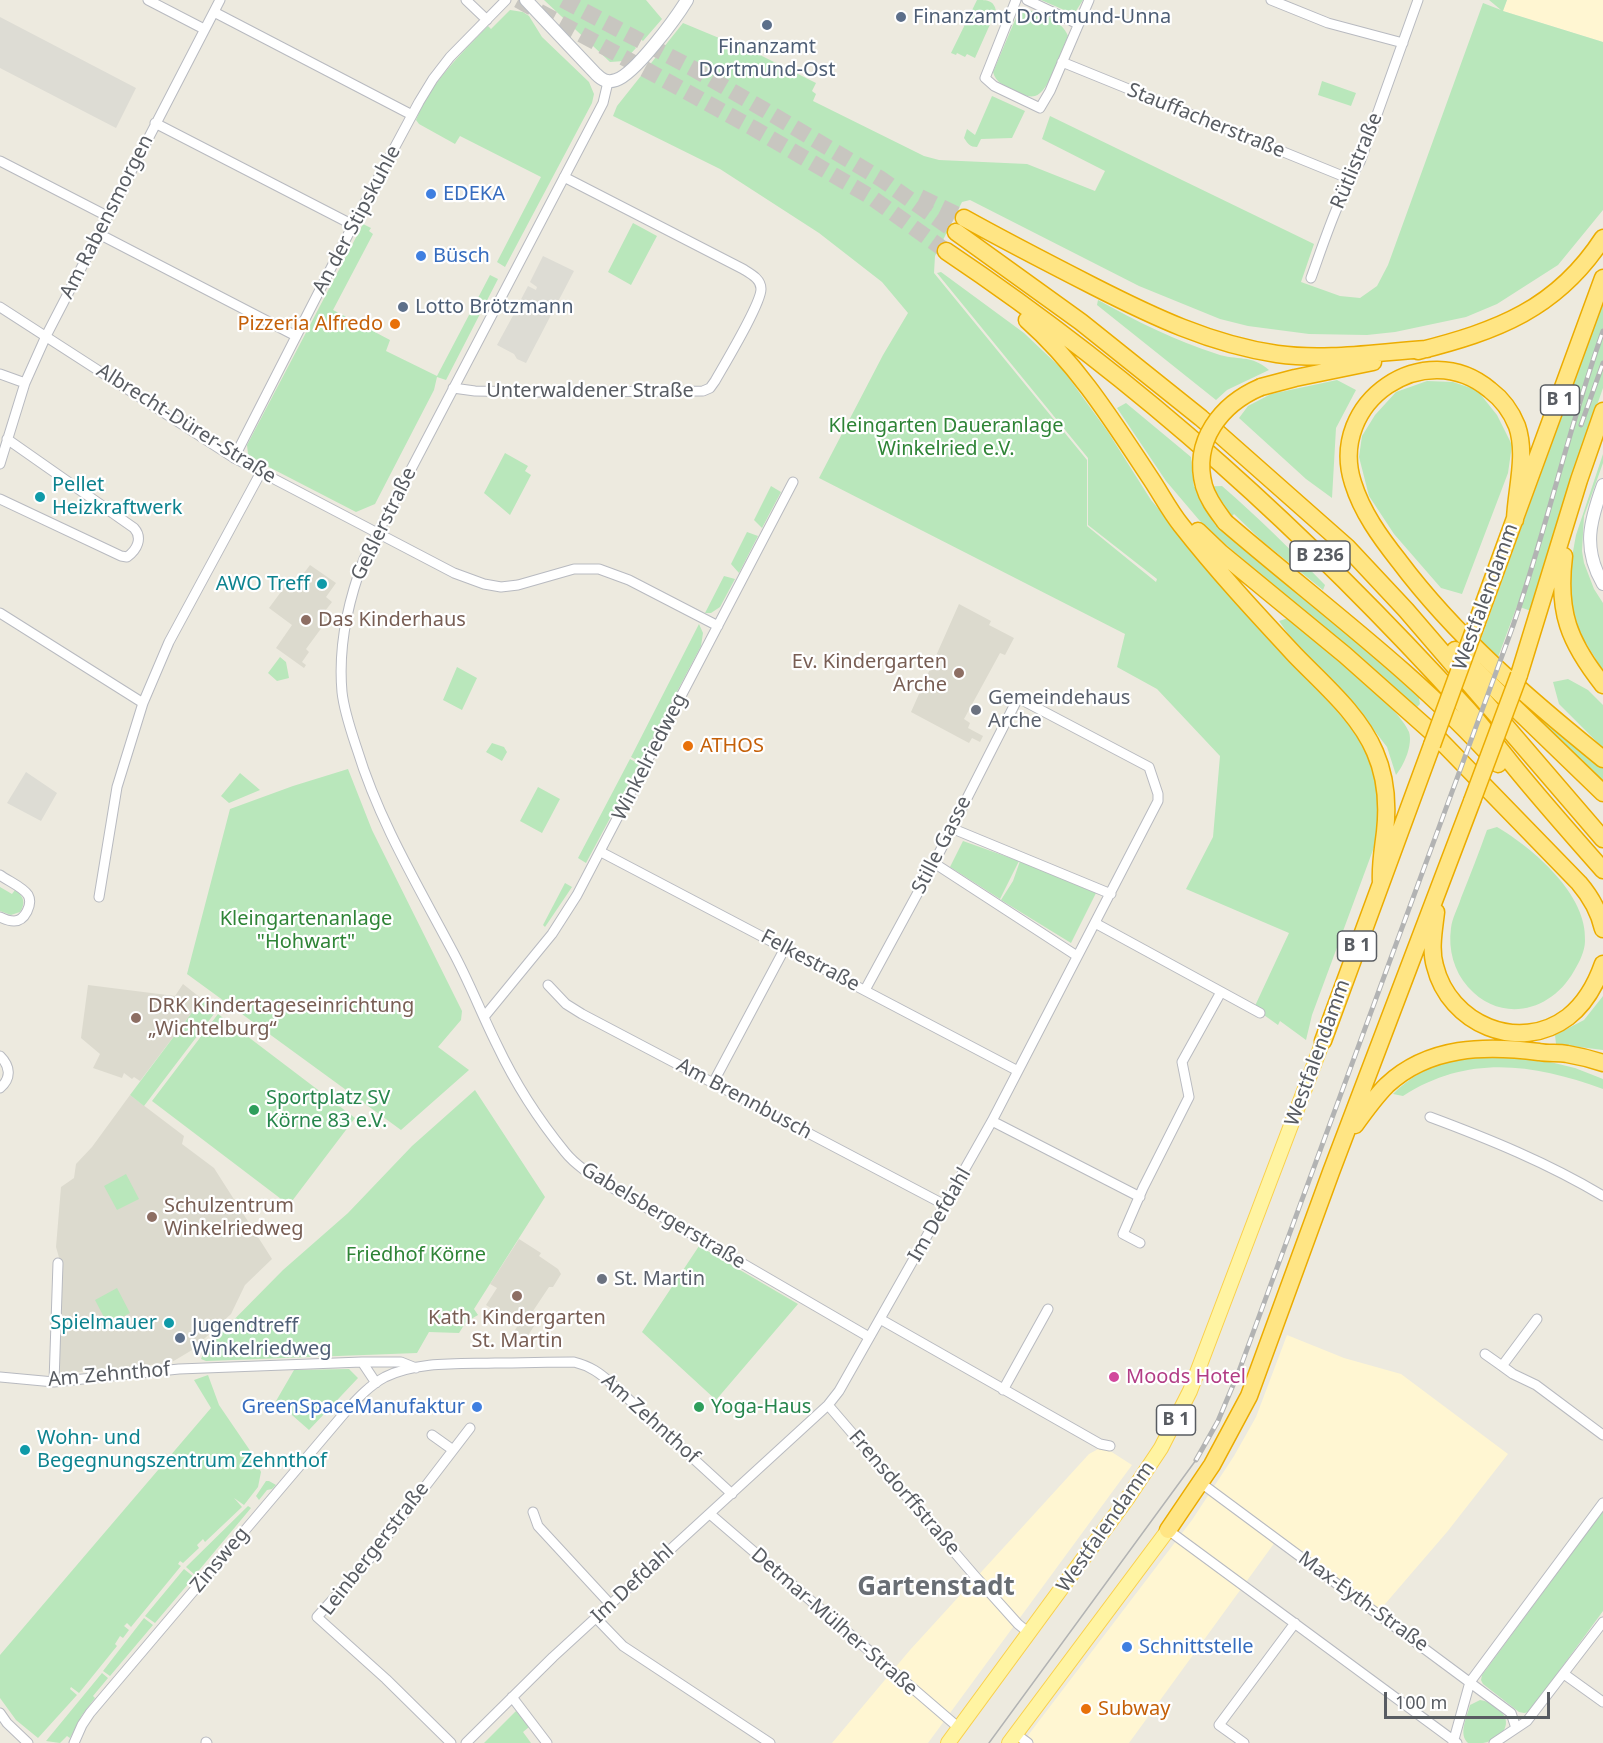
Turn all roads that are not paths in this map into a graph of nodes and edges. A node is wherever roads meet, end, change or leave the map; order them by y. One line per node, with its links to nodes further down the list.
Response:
1 (148, 0): 15 (street)
2 (220, 0): 12 (street, Am Rabensmorgen)
3 (466, 0): 13 (street)
4 (506, 0): 13 (street, An der Stipskuhle)
5 (526, 0): 18 (street)
6 (687, 0): 18 (street)
7 (1016, 0): 17 (street)
8 (1028, 0): 14 (street)
9 (1089, 0): 14 (street)
10 (1271, 0): 16 (street)
11 (1418, 0): 16 (street, Rütlistraße)
12 (214, 12): 15 (street, Am Rabensmorgen); 19 (street)
13 (487, 20): 19 (street, An der Stipskuhle)
14 (1078, 24): 17 (street)
15 (204, 29): 20 (street, Am Rabensmorgen)
16 (1403, 43): 23 (street, Rütlistraße)
17 (1062, 62): 23 (street, Stauffacherstraße)
18 (608, 82): 22 (street, Geßlerstraße)
19 (412, 115): 25 (street, An der Stipskuhle)
20 (155, 123): 24 (street, Am Rabensmorgen); 25 (street)
21 (0, 161): 24 (street)
22 (564, 177): 36 (street, Geßlerstraße); 36 (street, Unterwaldener Straße)
23 (1350, 178): 28 (street, Rütlistraße)
24 (107, 216): 26 (street, Am Rabensmorgen)
25 (353, 225): 32 (street, An der Stipskuhle)
26 (99, 234): 31 (street, Am Rabensmorgen); 32 (street)
27 (1603, 237): 33 (highway)
28 (1311, 278)
29 (1603, 278): 46 (highway, Westfalendamm / B 1)
30 (0, 307): 31 (street, Albrecht-Dürer-Straße)
31 (46, 336): 35 (street, Am Rabensmorgen); 39 (street, Albrecht-Dürer-Straße)
32 (296, 336): 39 (street, An der Stipskuhle)
33 (1427, 349): 50 (highway, B 236); 58 (highway, bridge)
34 (0, 374): 35 (street)
35 (25, 383): 38 (street, Am Rabensmorgen)
36 (453, 388): 48 (street, Geßlerstraße)
37 (1603, 411): 47 (highway, B 1)
38 (7, 439): 40 (street, Am Rabensmorgen); 45 (street)
39 (234, 458): 41 (street, Albrecht-Dürer-Straße)
40 (0, 463)
41 (261, 472): 48 (street, Albrecht-Dürer-Straße); 55 (street)
42 (793, 482): 52 (street, Winkelriedweg)
43 (1603, 485): 49 (street)
44 (1156, 487): 58 (highway, B 236); 65 (highway); 71 (highway)
45 (0, 499)
46 (1515, 520): 56 (highway); 65 (highway, Westfalendamm / B 1, bridge)
47 (1566, 520): 53 (highway); 66 (highway, B 1, bridge)
48 (376, 533): 52 (street, Albrecht-Dürer-Straße); 79 (street, Geßlerstraße)
49 (1603, 585)
50 (1406, 610): 57 (highway); 60 (highway, B 236)
51 (0, 613): 55 (street)
52 (718, 626): 61 (street, Winkelriedweg)
53 (1603, 685)
54 (1018, 698): 59 (street, Stille Gasse); 67 (street, Im Defdahl)
55 (143, 703): 68 (street)
56 (1603, 759)
57 (1603, 793)
58 (1551, 810): 63 (highway, B 236)
59 (951, 828): 62 (street, Stille Gasse); 67 (street)
60 (1603, 839)
61 (601, 852): 72 (street, Felkestraße); 79 (street, Winkelriedweg)
62 (934, 863): 73 (street); 76 (street, Stille Gasse)
63 (1603, 870)
64 (0, 875): 69 (street)
65 (1381, 882): 80 (highway, Westfalendamm / B 1)
66 (1439, 887): 74 (highway); 90 (highway, B 1)
67 (1111, 894): 70 (street, Im Defdahl)
68 (99, 897)
69 (0, 917)
70 (1095, 923): 73 (street, Im Defdahl); 77 (street)
71 (1603, 930)
72 (785, 948): 76 (street, Felkestraße); 86 (street)
73 (1077, 956): 84 (street, Im Defdahl)
74 (1603, 964)
75 (548, 985): 86 (street, Am Brennbusch)
76 (865, 990): 84 (street, Felkestraße)
77 (1221, 992): 78 (street); 92 (street)
78 (1260, 1013)
79 (484, 1017): 99 (street, Gabelsbergerstraße)
80 (1323, 1041): 124 (main road, Westfalendamm / B 1)
81 (1544, 1053): 83 (highway); 85 (highway); 90 (highway)
82 (0, 1056): 87 (street)
83 (1603, 1063)
84 (1018, 1071): 89 (street, Im Defdahl)
85 (1603, 1073)
86 (713, 1083): 93 (street, Am Brennbusch)
87 (0, 1088)
88 (1430, 1117): 91 (street)
89 (992, 1121): 92 (street); 93 (street, Im Defdahl)
90 (1343, 1140): 114 (highway, B 1)
91 (1603, 1196)
92 (1140, 1197): 94 (street)
93 (945, 1205): 98 (street, Im Defdahl)
94 (1140, 1243)
95 (58, 1263): 105 (street)
96 (1048, 1309): 107 (street)
97 (1537, 1318): 102 (street)
98 (880, 1319): 99 (street, Im Defdahl); 107 (street)
99 (869, 1338): 108 (street, Im Defdahl)
100 (1485, 1354): 102 (street)
101 (362, 1362): 103 (street, Am Zehnthof); 105 (street, Am Zehnthof); 106 (street)
102 (1502, 1366): 111 (street)
103 (416, 1368): 106 (street, Am Zehnthof); 115 (street, Am Zehnthof)
104 (0, 1377): 105 (street, Am Zehnthof)
105 (54, 1382)
106 (376, 1383): 136 (street, Zinsweg)
107 (1003, 1390): 112 (street)
108 (828, 1405): 115 (street, Im Defdahl); 124 (street, Frensdorffstraße)
109 (470, 1428): 113 (street, Leinbergerstraße)
110 (432, 1435): 113 (street)
111 (1603, 1435)
112 (1110, 1446)
113 (453, 1450): 137 (street, Leinbergerstraße)
114 (1201, 1483): 119 (highway, B 1); 126 (street, Max-Eyth-Straße)
115 (732, 1494): 118 (street, Im Defdahl)
116 (1603, 1503): 126 (street)
117 (533, 1512): 120 (street)
118 (710, 1514): 120 (street, Im Defdahl); 130 (street, Detmar-Mülher-Straße)
119 (1168, 1530): 123 (street); 132 (main road, B 1)
120 (611, 1605): 121 (street, Im Defdahl)
121 (596, 1618): 127 (street, Im Defdahl); 140 (street)
122 (1603, 1622): 125 (street)
123 (1295, 1623): 134 (street); 143 (street)
124 (1029, 1634): 130 (main road, Westfalendamm / B 1)
125 (1564, 1674): 128 (street); 131 (street)
126 (1470, 1682): 131 (street, Max-Eyth-Straße); 134 (street)
127 (512, 1697): 138 (street, Im Defdahl); 139 (street)
128 (1603, 1702)
129 (0, 1713): 135 (street)
130 (959, 1728): 141 (main road, Westfalendamm / B 1)
131 (1516, 1728): 133 (street)
132 (1012, 1738): 142 (street)
133 (1499, 1741)
134 (1455, 1742)
135 (28, 1743)
136 (74, 1743)
137 (451, 1743)
138 (466, 1743)
139 (547, 1743)
140 (770, 1743)
141 (948, 1743)
142 (1028, 1743)
143 (1244, 1743)

